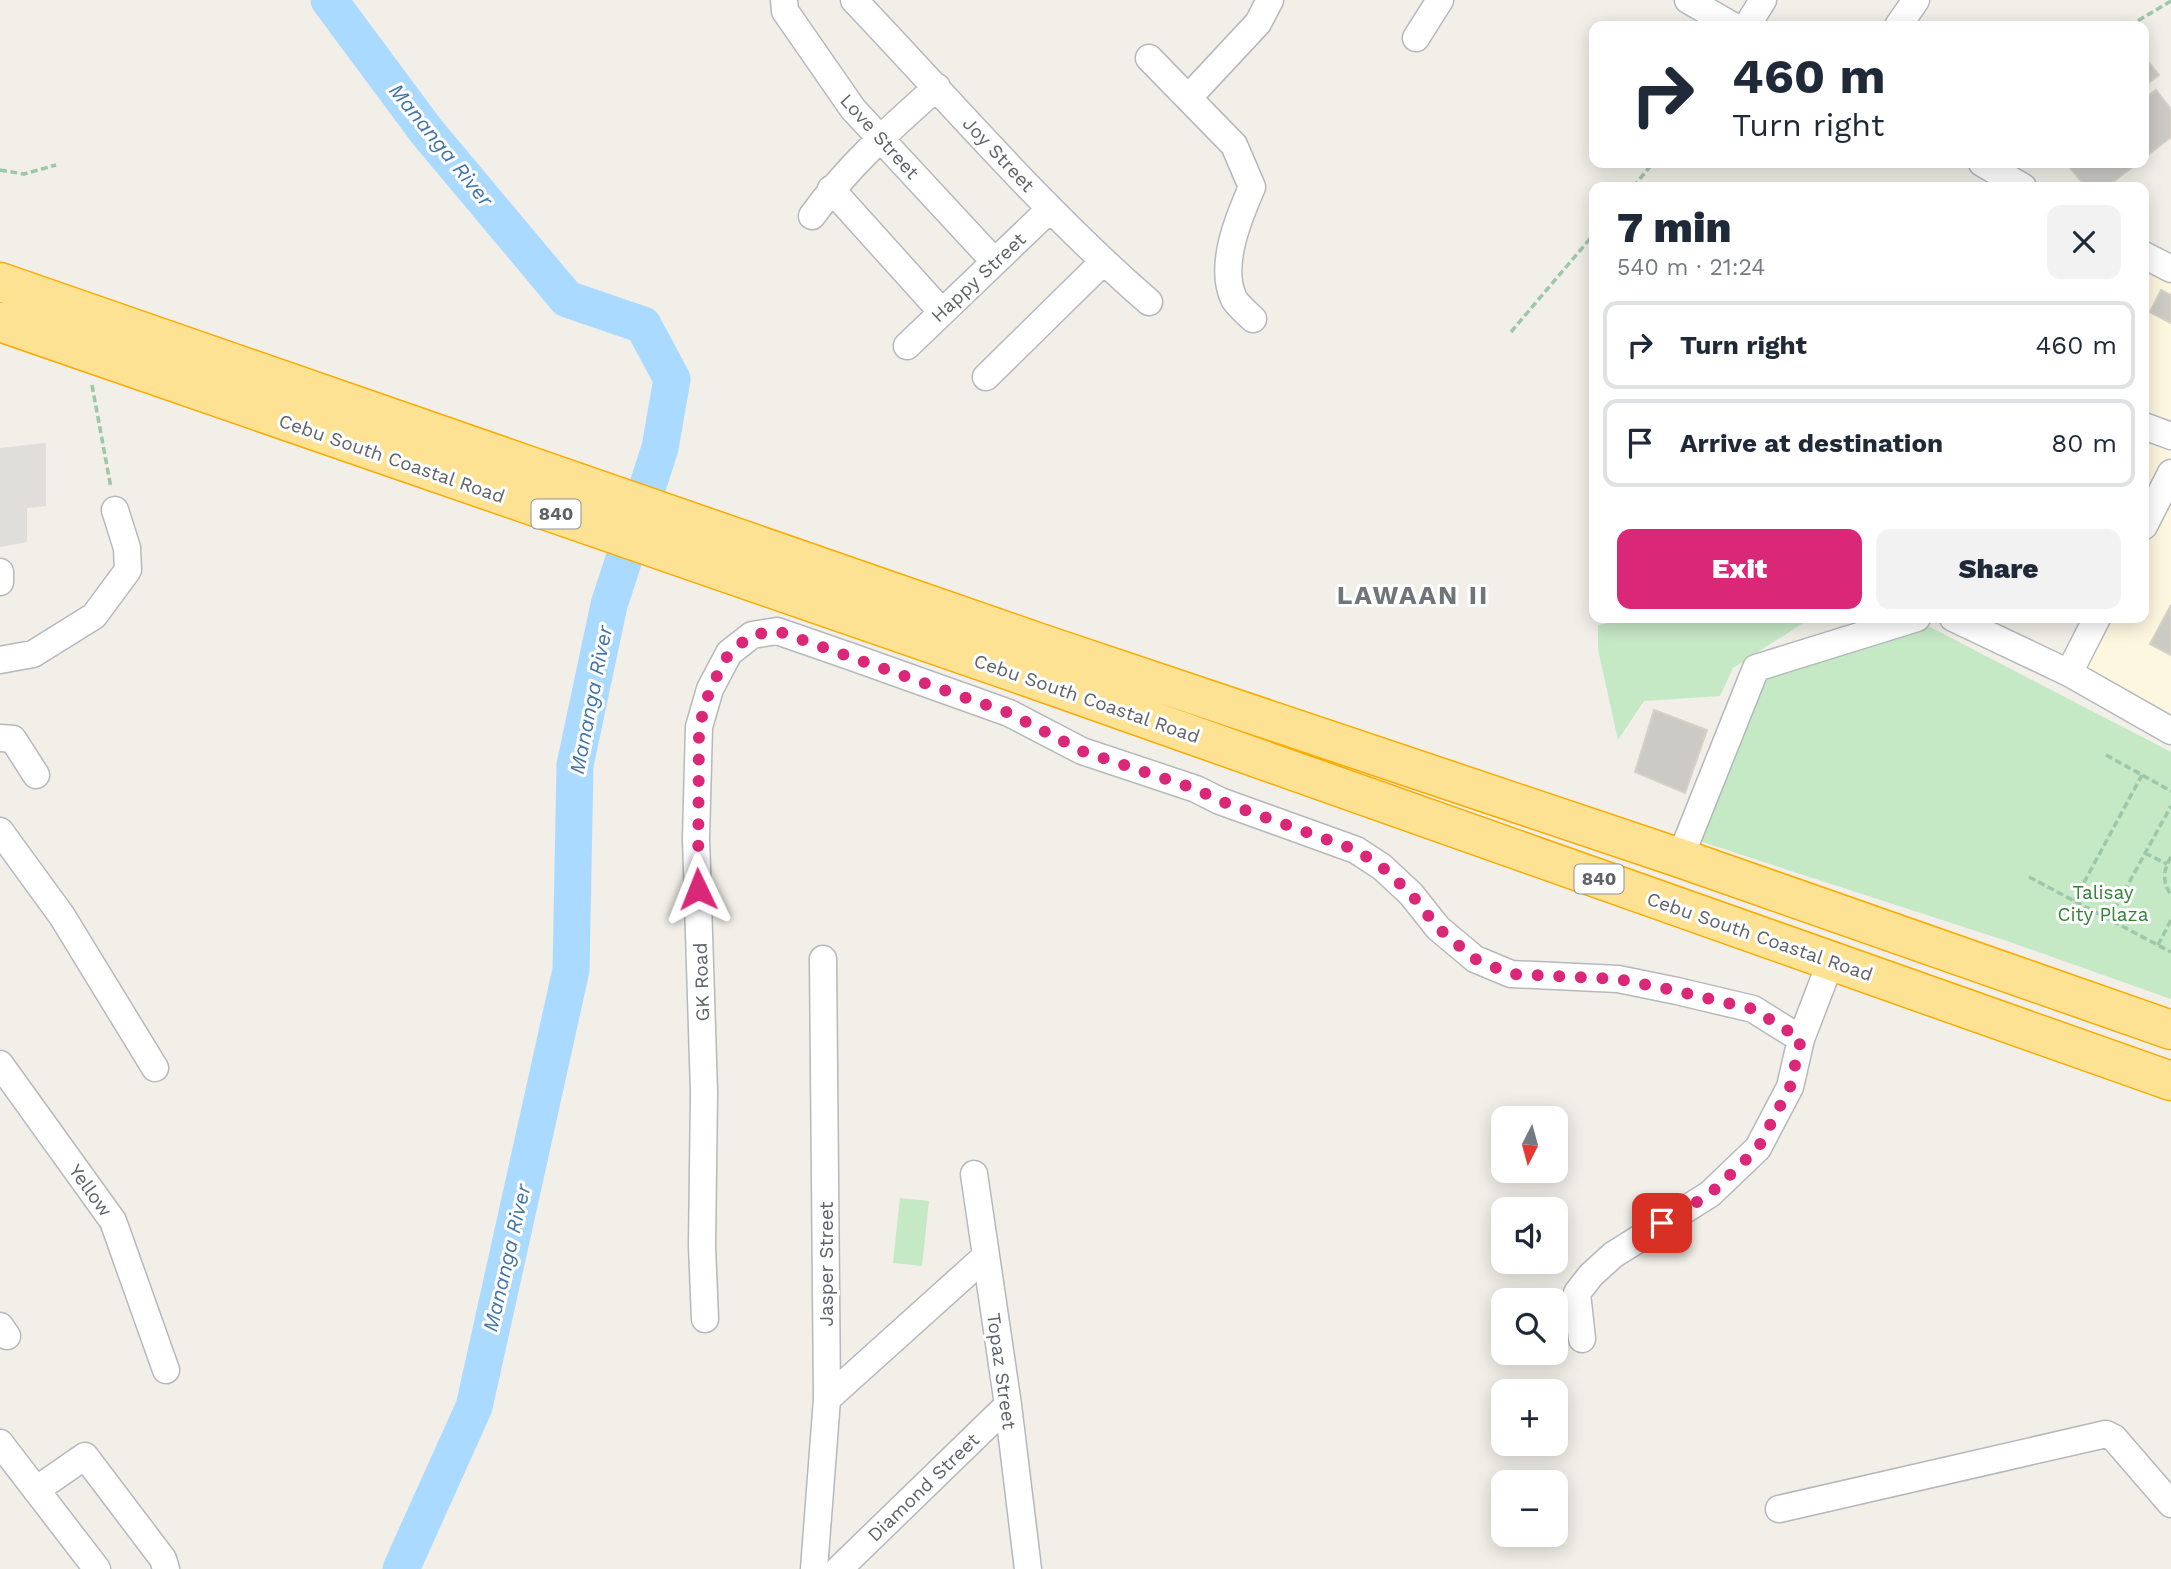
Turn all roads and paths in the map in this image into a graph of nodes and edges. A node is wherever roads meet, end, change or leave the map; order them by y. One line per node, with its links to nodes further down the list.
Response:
1 (784, 0): 17 (street, Love Street)
2 (854, 0): 15 (street, Joy Street)
3 (1270, 0): 16 (street)
4 (1440, 0): 13 (street)
5 (1688, 0): 9 (street)
6 (1763, 0): 10 (street)
7 (1916, 0): 11 (street)
8 (2171, 1): 12 (path)
9 (1724, 21)
10 (1750, 21)
11 (1901, 21)
12 (2137, 21)
13 (1416, 38)
14 (1149, 58): 16 (street)
15 (937, 87): 17 (street); 25 (street, Joy Street)
16 (1189, 96): 35 (street)
17 (880, 138): 24 (street); 29 (street, Love Street)
18 (56, 165): 21 (path)
19 (1649, 168): 22 (path)
20 (1991, 168): 23 (street)
21 (0, 170)
22 (1637, 182)
23 (2014, 182)
24 (831, 189): 26 (street); 34 (street)
25 (1051, 209): 29 (street, Happy Street); 30 (street, Joy Street)
26 (812, 216)
27 (1589, 240): 37 (path)
28 (2149, 258): 31 (street)
29 (995, 261): 34 (street, Happy Street)
30 (1103, 262): 33 (street, Joy Street); 40 (street)
31 (2171, 269)
32 (0, 282): 39 (highway, Cebu South Coastal Road / 840)
33 (1149, 303)
34 (941, 311): 38 (street, Happy Street)
35 (1253, 319)
36 (0, 322): 39 (highway, Cebu South Coastal Road / 840)
37 (1511, 332)
38 (906, 346)
39 (90, 350): 44 (path); 52 (highway, Cebu South Coastal Road / 840)
40 (986, 377)
41 (2149, 428): 42 (street)
42 (2171, 436)
43 (2171, 473): 45 (street)
44 (115, 510): 51 (street)
45 (2149, 516)
46 (0, 572): 47 (street)
47 (0, 582)
48 (1901, 623): 64 (street)
49 (1964, 623): 53 (street)
50 (2094, 623): 53 (street)
51 (0, 660)
52 (1034, 660): 64 (highway, Cebu South Coastal Road / 840); 74 (highway, Cebu South Coastal Road / 840)
53 (2069, 673): 54 (street)
54 (2171, 731)
55 (0, 738): 57 (street)
56 (2105, 755): 58 (path)
57 (36, 775)
58 (2142, 775): 59 (path); 68 (path)
59 (2171, 791)
60 (2171, 806): 62 (path)
61 (0, 831): 78 (street)
62 (2145, 853): 65 (path); 69 (path)
63 (2171, 857): 65 (path)
64 (1680, 858): 75 (highway, Cebu South Coastal Road / 840)
65 (2166, 864): 67 (path)
66 (2029, 877): 68 (path)
67 (2171, 895)
68 (2074, 901): 69 (path)
69 (2109, 919): 71 (path)
70 (2171, 920): 71 (path)
71 (2158, 945): 72 (path)
72 (2171, 952)
73 (823, 959): 85 (street, Jasper Street)
74 (1831, 961): 76 (street); 79 (highway, Cebu South Coastal Road / 840)
75 (2171, 1030)
76 (1801, 1039): 82 (street, GK Road); 83 (street)
77 (0, 1064): 84 (street, Yellow)
78 (155, 1068)
79 (2171, 1081)
80 (974, 1174): 81 (street, Topaz Street)
81 (986, 1256): 85 (street); 86 (street, Topaz Street)
82 (705, 1319)
83 (1582, 1339)
84 (166, 1370)
85 (827, 1399): 93 (street, Jasper Street)
86 (1007, 1405): 94 (street, Diamond Street); 95 (street, Topaz Street)
87 (0, 1443): 88 (street)
88 (37, 1490): 91 (street); 92 (street)
89 (2171, 1503): 90 (street)
90 (1779, 1509)
91 (97, 1569)
92 (166, 1569)
93 (814, 1569)
94 (839, 1569)
95 (1028, 1569)

